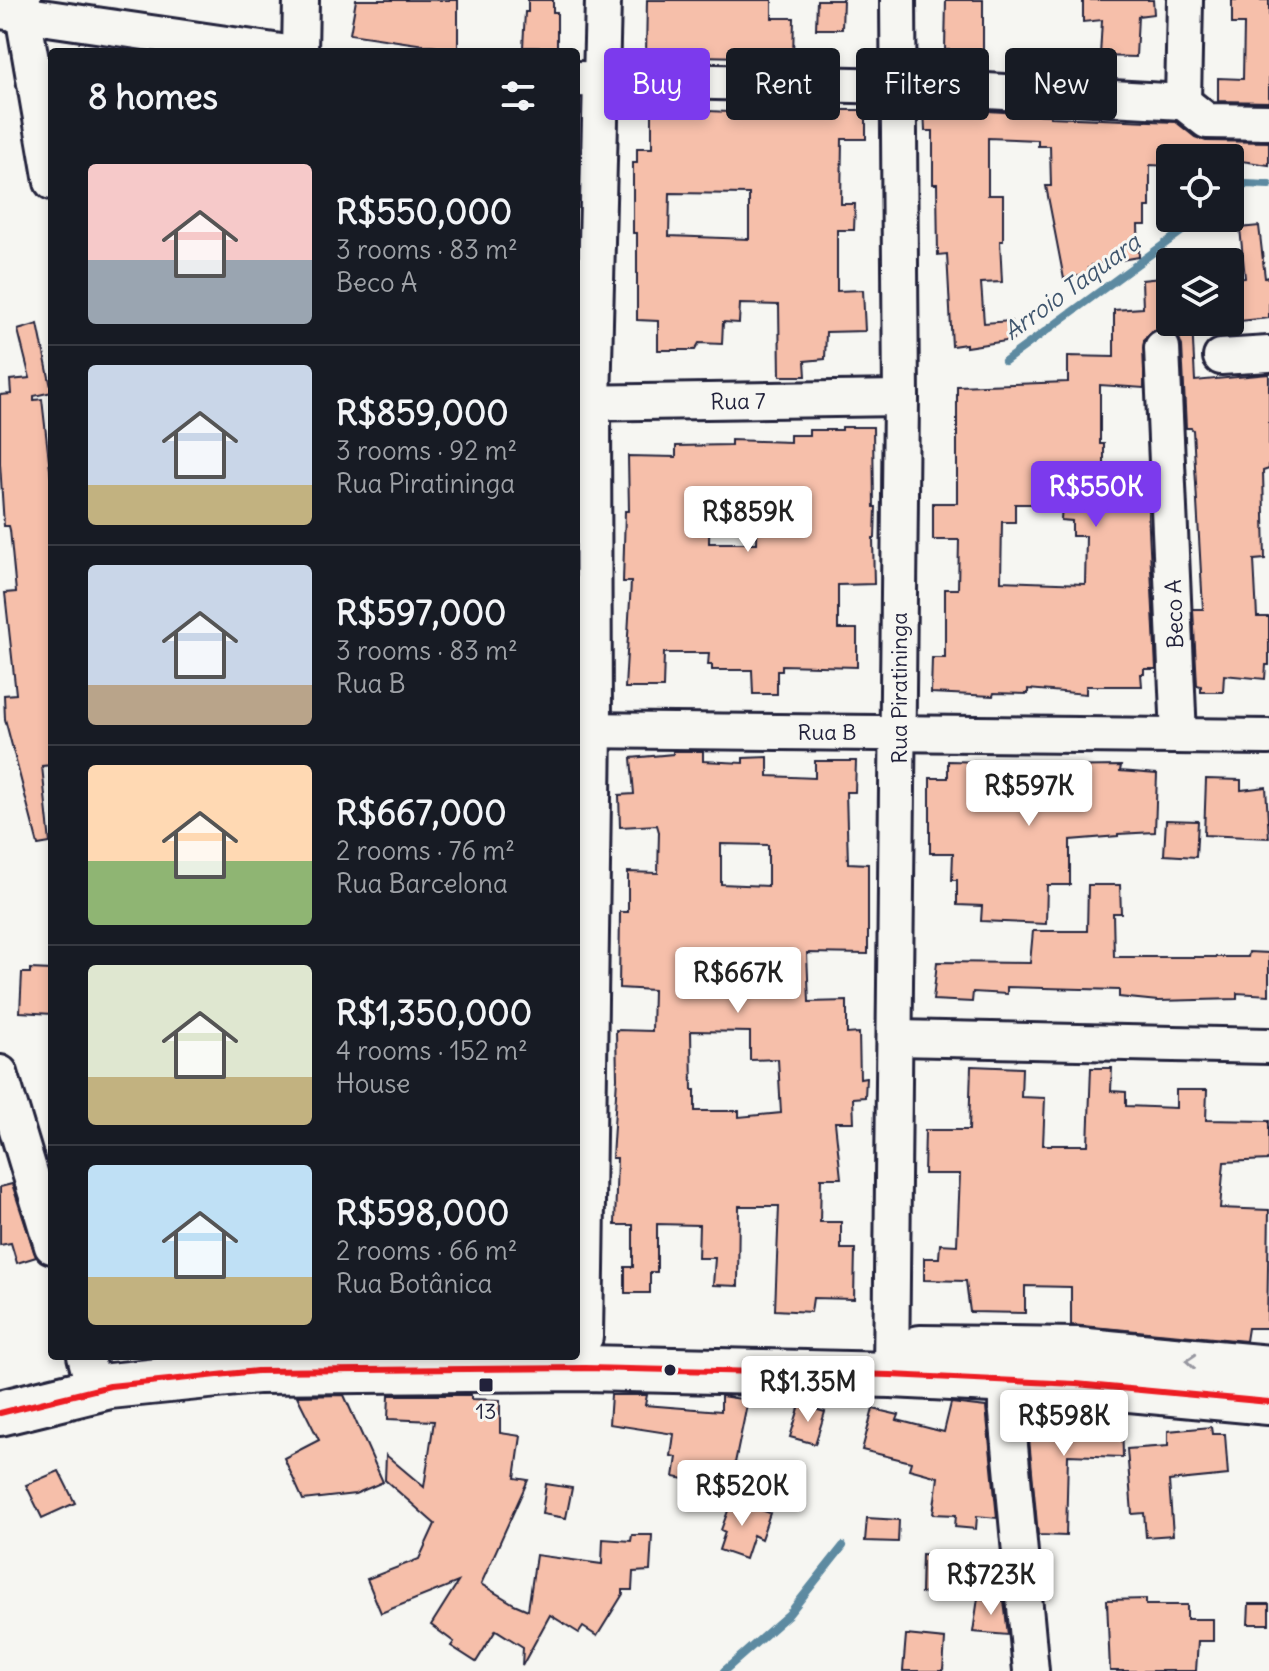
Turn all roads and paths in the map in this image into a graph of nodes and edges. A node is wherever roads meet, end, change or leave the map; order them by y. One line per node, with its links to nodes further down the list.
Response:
1 (301, 0): 7 (street)
2 (603, 0): 9 (street)
3 (898, 0): 8 (street, Rua Piratininga)
4 (1185, 0): 12 (street)
5 (15, 9): 6 (street); 15 (street)
6 (256, 48)
7 (300, 48)
8 (898, 48)
9 (589, 80): 10 (street); 20 (street)
10 (856, 85)
11 (989, 91): 12 (street)
12 (1183, 102): 14 (street)
13 (898, 120): 19 (street, Rua Piratininga)
14 (1269, 122)
15 (48, 163)
16 (1162, 348): 23 (street, Beco A)
17 (1269, 354): 18 (street)
18 (1221, 357)
19 (901, 398): 20 (street, Rua 7); 22 (street, Rua Piratininga)
20 (585, 403): 21 (street)
21 (585, 730): 22 (street, Rua B); 25 (street)
22 (899, 732): 23 (street, Rua B); 26 (street, Rua Piratininga)
23 (1179, 736): 24 (street, Rua B)
24 (1269, 737)
25 (582, 1038): 30 (street)
26 (896, 1038): 27 (street); 32 (street, Rua Piratininga)
27 (1269, 1046)
28 (0, 1073): 29 (street)
29 (48, 1233)
30 (580, 1337): 32 (main road)
31 (86, 1361): 36 (main road)
32 (892, 1362): 33 (main road); 34 (main road, one-way to 32); 35 (main road)
33 (256, 1364): 38 (main road)
34 (1269, 1368)
35 (1004, 1381): 37 (main road); 39 (street)
36 (0, 1383)
37 (1269, 1402)
38 (0, 1413)
39 (1031, 1671)

